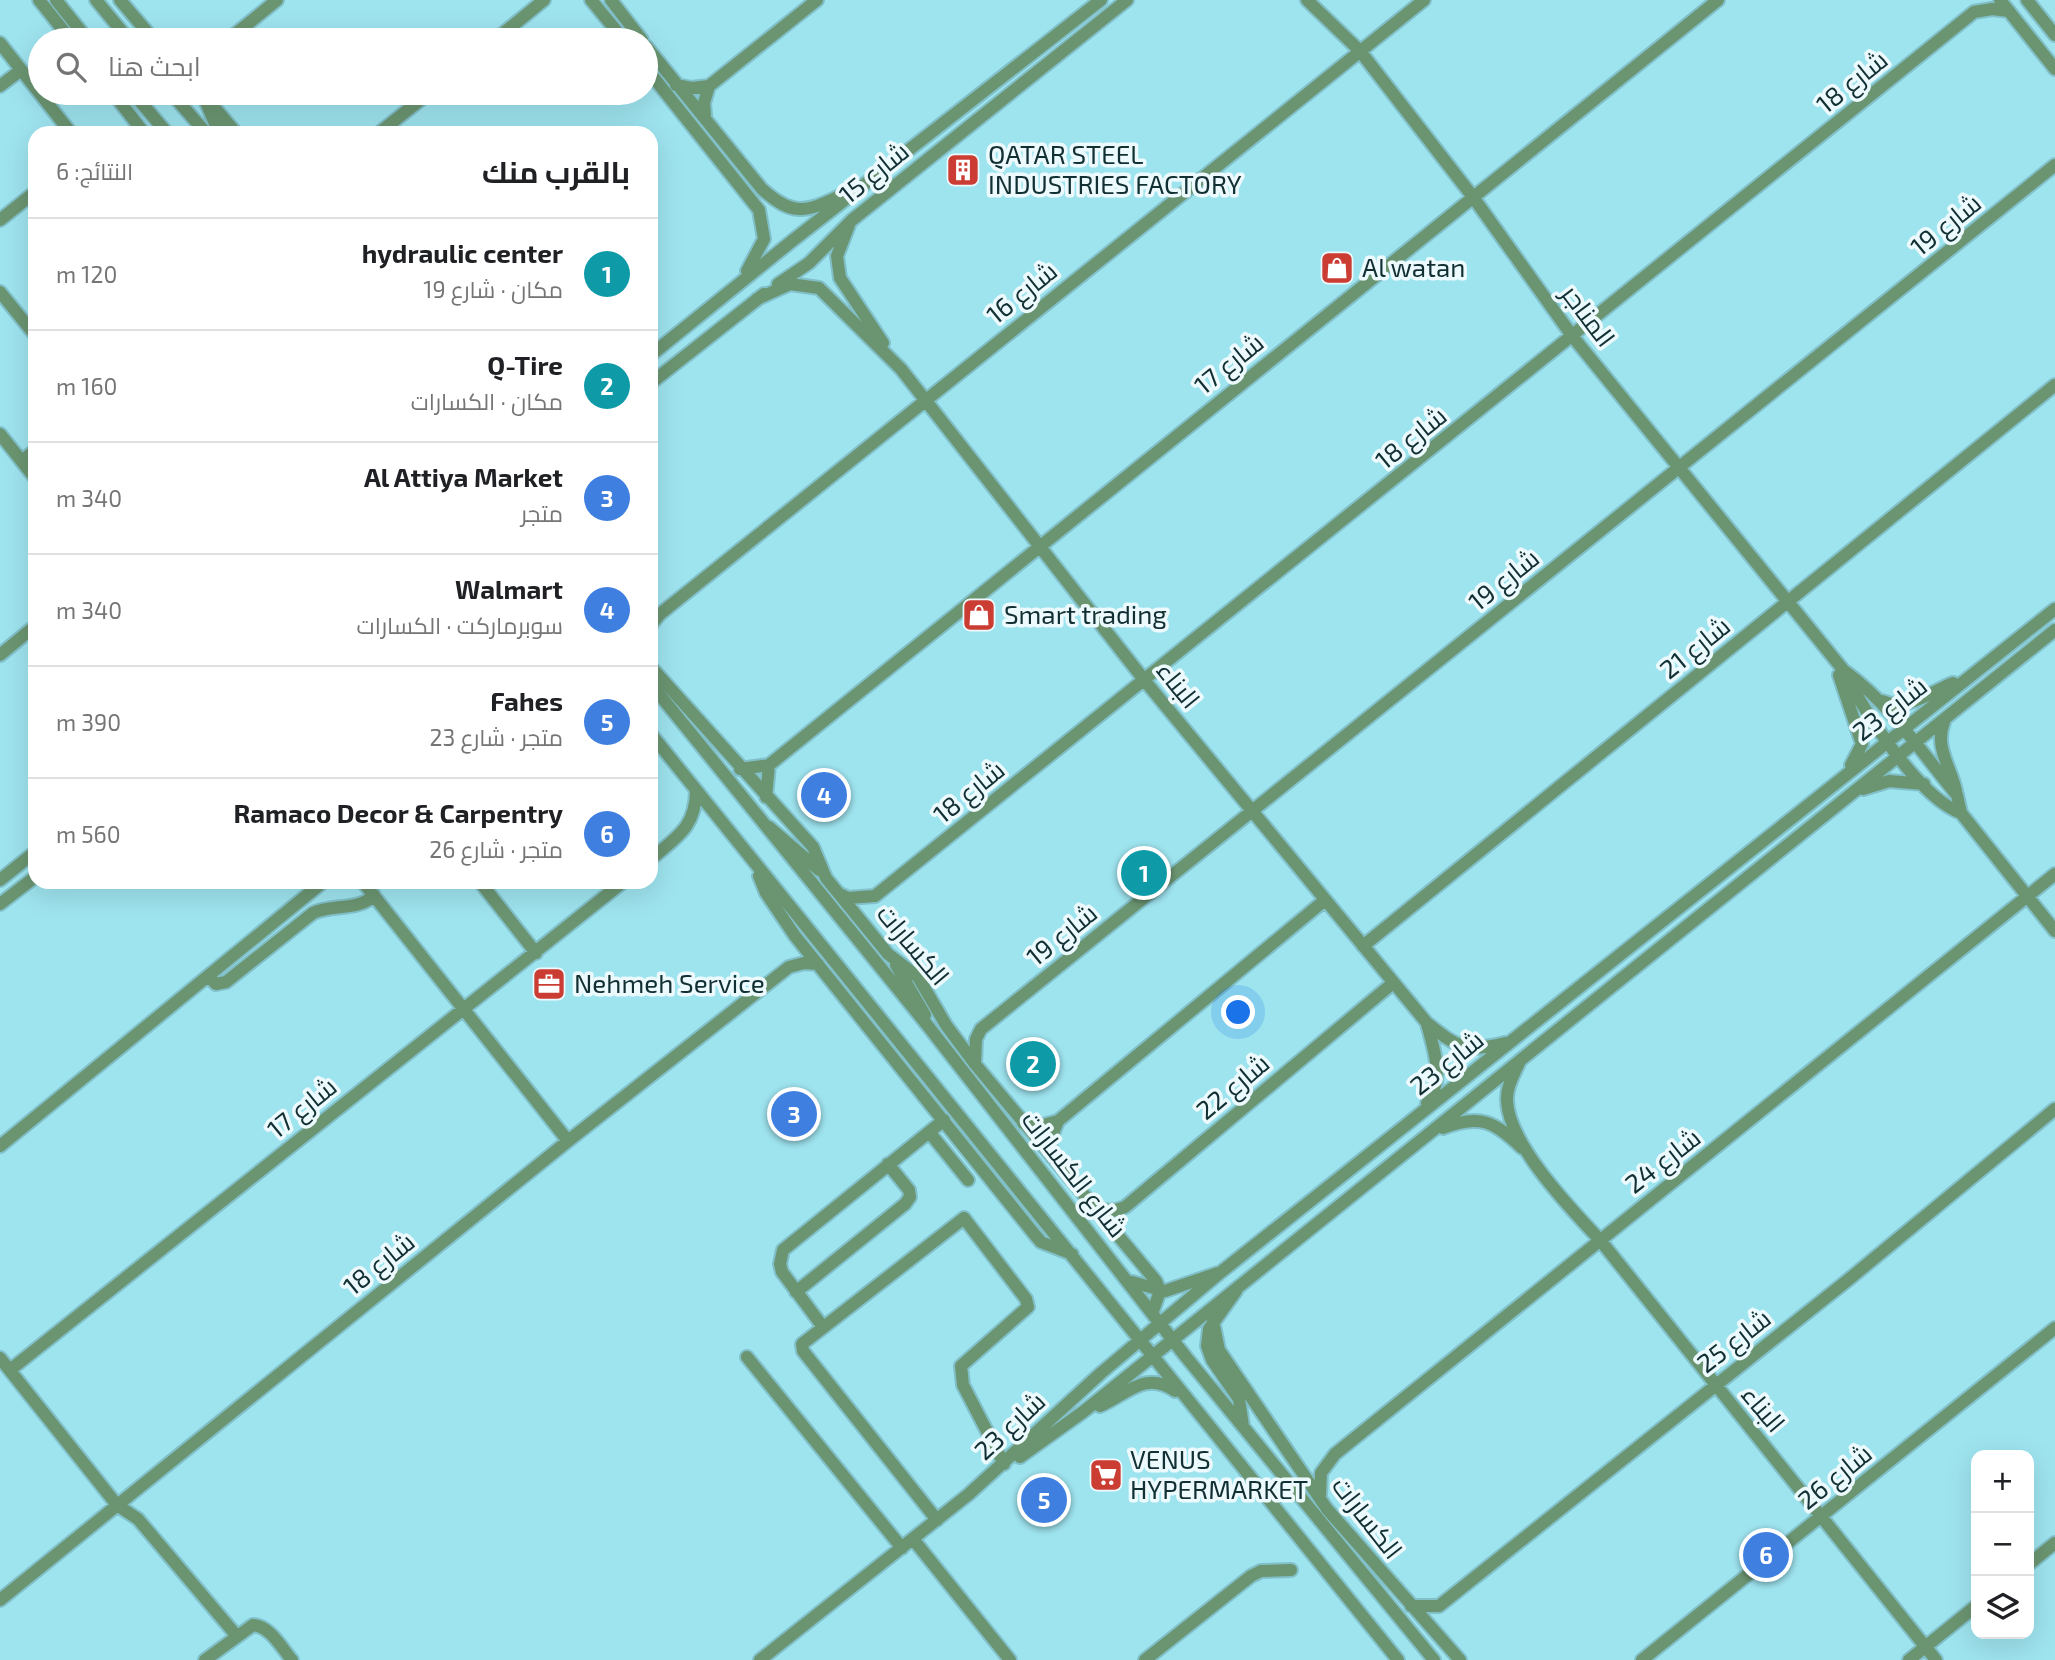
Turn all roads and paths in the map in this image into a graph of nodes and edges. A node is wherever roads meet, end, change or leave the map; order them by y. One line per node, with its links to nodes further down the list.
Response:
1 (39, 0): 19 (street)
2 (56, 0): 20 (street)
3 (96, 0): 21 (street)
4 (120, 0): 22 (street)
5 (277, 0): 23 (street)
6 (544, 0): 24 (street)
7 (591, 0): 25 (street)
8 (611, 0): 26 (street)
9 (817, 0): 37 (street)
10 (1101, 0): 54 (street, شارع 15)
11 (1127, 0): 58 (street, شارع 15)
12 (1424, 0): 29 (street, شارع 16)
13 (1718, 0): 55 (street, شارع 17)
14 (2000, 0): 18 (street)
15 (2027, 0): 27 (street)
16 (1309, 1): 29 (street, المناجر)
17 (1977, 6): 18 (street, شارع 18); 63 (street, شارع 18)
18 (2009, 11): 31 (street)
19 (61, 28)
20 (78, 28)
21 (119, 28)
22 (144, 28)
23 (243, 28)
24 (510, 28)
25 (614, 28)
26 (633, 28)
27 (2055, 35)
28 (0, 43): 32 (street)
29 (1360, 51): 55 (street, المناجر); 68 (street, شارع 16)
30 (658, 62): 35 (street)
31 (2055, 69)
32 (21, 70): 33 (street); 36 (street)
33 (28, 79)
34 (658, 83): 59 (street)
35 (676, 85): 37 (street); 45 (street)
36 (0, 86)
37 (709, 86): 45 (street)
38 (49, 105): 46 (street)
39 (122, 105): 47 (street)
40 (143, 105): 48 (street)
41 (182, 105): 49 (street)
42 (208, 105): 50 (street)
43 (213, 105): 51 (street)
44 (414, 105): 52 (street)
45 (707, 119): 54 (street)
46 (65, 126)
47 (139, 126)
48 (161, 126)
49 (200, 126)
50 (216, 126)
51 (230, 126)
52 (388, 126)
53 (2055, 165): 72 (street, شارع 19)
54 (866, 183): 59 (street, شارع 15)
55 (1473, 197): 63 (street, المناجر); 74 (street, شارع 17)
56 (28, 198): 57 (street)
57 (0, 220)
58 (852, 220): 61 (street, شارع 15); 65 (street, البناء)
59 (741, 281): 64 (street, شارع 15)
60 (0, 292): 62 (street)
61 (757, 299): 65 (street, البناء); 66 (street, شارع 15)
62 (28, 323)
63 (1573, 337): 72 (street, المناجر); 85 (street, شارع 18)
64 (658, 349)
65 (901, 369): 68 (street, البناء)
66 (658, 377)
67 (2055, 385): 75 (street, شارع 21)
68 (927, 398): 74 (street, البناء); 77 (street, شارع 16)
69 (1, 436): 71 (street)
70 (28, 456): 71 (street)
71 (22, 461): 73 (street)
72 (1681, 467): 75 (street, المناجر); 102 (street, شارع 19)
73 (28, 469)
74 (1040, 545): 85 (street, البناء); 94 (street, شارع 17)
75 (1788, 601): 81 (street, المناجر); 125 (street, شارع 21)
76 (2055, 609): 84 (street, شارع 23)
77 (658, 616)
78 (2055, 630): 88 (street, شارع 23)
79 (28, 632): 80 (street)
80 (0, 655)
81 (1832, 655): 82 (street, المناجر); 96 (street, المناجر)
82 (1845, 672): 87 (street, المناجر); 90 (street, المناجر)
83 (658, 675): 95 (street, الكسارات)
84 (1964, 680): 87 (street, شارع 23); 89 (street, شارع 23)
85 (1146, 681): 102 (street, البناء); 118 (street, شارع 18)
86 (658, 693): 104 (street, شارع الكسارات)
87 (1879, 699): 89 (street, المناجر)
88 (1944, 720): 92 (street, شارع 23); 100 (street, المناجر)
89 (1903, 728): 90 (street, شارع 23); 92 (street, المناجر)
90 (1887, 740): 93 (street, المناجر); 96 (street, شارع 23)
91 (658, 743): 98 (street, شارع الكسارات)
92 (1915, 744): 93 (street, شارع 23); 100 (street, المناجر)
93 (1899, 756): 97 (street, المناجر); 99 (street, شارع 23)
94 (769, 765): 95 (street); 101 (street)
95 (740, 769): 101 (street, الكسارات)
96 (1848, 772): 139 (street, شارع 23)
97 (1925, 785): 99 (street, شارع 23); 103 (street, المناجر)
98 (696, 790): 105 (street); 107 (street, شارع الكسارات)
99 (1856, 791): 140 (street, شارع 23)
100 (1957, 794): 103 (street, المناجر)
101 (766, 797): 109 (street, الكسارات)
102 (1251, 813): 120 (street, البناء); 138 (street, شارع 19)
103 (1961, 813): 119 (street, المناجر)
104 (759, 820): 109 (street); 137 (street, شارع الكسارات)
105 (658, 851)
106 (28, 858): 110 (street)
107 (753, 863): 124 (street); 133 (street, شارع الكسارات)
108 (2055, 874): 119 (street, شارع 24)
109 (826, 878): 116 (street, الكسارات)
110 (0, 880)
111 (28, 882): 121 (street)
112 (314, 889): 130 (street)
113 (369, 889): 117 (street)
114 (490, 889): 126 (street)
115 (614, 889): 126 (street, شارع 17)
116 (840, 894): 118 (street); 122 (street, الكسارات)
117 (374, 895): 130 (street); 134 (street)
118 (875, 896): 122 (street)
119 (2028, 896): 123 (street, المناجر); 156 (street, شارع 24)
120 (1325, 900): 125 (street, البناء); 145 (street)
121 (0, 904)
122 (870, 929): 127 (street, الكسارات)
123 (2055, 931)
124 (795, 936): 128 (street); 129 (street)
125 (1363, 946): 132 (street, البناء)
126 (536, 953): 134 (street, شارع 17)
127 (888, 954): 136 (street, الكسارات); 137 (street)
128 (818, 964): 129 (street); 131 (street)
129 (789, 967): 149 (street, شارع 18)
130 (208, 976): 150 (street)
131 (832, 981): 133 (street); 144 (street)
132 (1393, 983): 135 (street, البناء); 155 (street, شارع 22)
133 (866, 1001): 157 (street, شارع الكسارات)
134 (464, 1008): 149 (street); 173 (street, شارع 17)
135 (1427, 1023): 139 (street, البناء); 143 (street, البناء)
136 (946, 1025): 138 (street); 141 (street, الكسارات)
137 (929, 1026): 160 (street, شارع الكسارات)
138 (981, 1028): 141 (street)
139 (1509, 1042): 143 (street, شارع 23)
140 (1521, 1058): 147 (street, شارع 23); 151 (street, البناء)
141 (975, 1064): 146 (street, الكسارات)
142 (2055, 1109): 174 (street, شارع 25)
143 (1419, 1114): 158 (street, شارع 23)
144 (944, 1120): 148 (street); 157 (street)
145 (1058, 1121): 146 (street); 152 (street)
146 (1023, 1123): 152 (street, الكسارات)
147 (1433, 1132): 151 (street, البناء); 159 (street, شارع 23)
148 (930, 1133): 153 (street); 154 (street)
149 (568, 1141): 181 (street, شارع 18)
150 (0, 1146)
151 (1529, 1154): 156 (street, البناء)
152 (1052, 1159): 155 (street, الكسارات)
153 (888, 1164): 162 (street); 162 (street)
154 (968, 1180)
155 (1095, 1209): 161 (street, الكسارات)
156 (1600, 1240): 174 (street, البناء); 180 (street, شارع 24)
157 (1072, 1254): 169 (street, شارع الكسارات)
158 (1221, 1272): 161 (street); 165 (street, شارع 23)
159 (1243, 1280): 164 (street); 168 (street, شارع 23)
160 (1129, 1281): 161 (street); 163 (street, شارع الكسارات)
161 (1160, 1291): 163 (street)
162 (796, 1292): 166 (street)
163 (1153, 1311): 165 (street, شارع الكسارات)
164 (1213, 1321): 177 (street); 180 (street, الكسارات)
165 (1161, 1322): 168 (street, شارع الكسارات); 169 (street, شارع 23)
166 (823, 1327): 178 (street); 183 (street)
167 (2055, 1328): 182 (street, شارع 26)
168 (1172, 1338): 170 (street, شارع 23); 177 (street, شارع الكسارات)
169 (1140, 1340): 170 (street, شارع الكسارات); 178 (street, شارع 23)
170 (1152, 1355): 175 (street, شارع الكسارات); 176 (street, شارع 23)
171 (747, 1357): 185 (street)
172 (0, 1358): 173 (street)
173 (10, 1370): 181 (street)
174 (1714, 1385): 182 (street, البناء); 190 (street, شارع 25)
175 (1189, 1403): 176 (street); 200 (street, شارع الكسارات)
176 (1083, 1412): 179 (street, شارع 23)
177 (1243, 1426): 201 (street, شارع الكسارات)
178 (1004, 1464): 179 (street, شارع 23)
179 (969, 1494): 183 (street, شارع 23)
180 (1320, 1495): 189 (street, الكسارات)
181 (117, 1505): 188 (street, شارع 18); 193 (street)
182 (1823, 1517): 194 (street, البناء); 203 (street, شارع 26)
183 (937, 1520): 185 (street, شارع 23)
184 (2055, 1543): 186 (street)
185 (907, 1544): 197 (street, شارع 23); 198 (street)
186 (2034, 1560)
187 (1291, 1570): 199 (street)
188 (0, 1600)
189 (1411, 1606): 190 (street); 192 (street, الكسارات)
190 (1439, 1606): 192 (street)
191 (1971, 1610): 194 (street)
192 (1436, 1634): 202 (street, الكسارات)
193 (236, 1635): 195 (street); 196 (street)
194 (1926, 1646): 204 (street); 205 (street, البناء)
195 (205, 1660)
196 (292, 1660)
197 (760, 1660)
198 (1010, 1660)
199 (1145, 1660)
200 (1398, 1660)
201 (1433, 1660)
202 (1460, 1660)
203 (1643, 1660)
204 (1909, 1660)
205 (1936, 1660)

